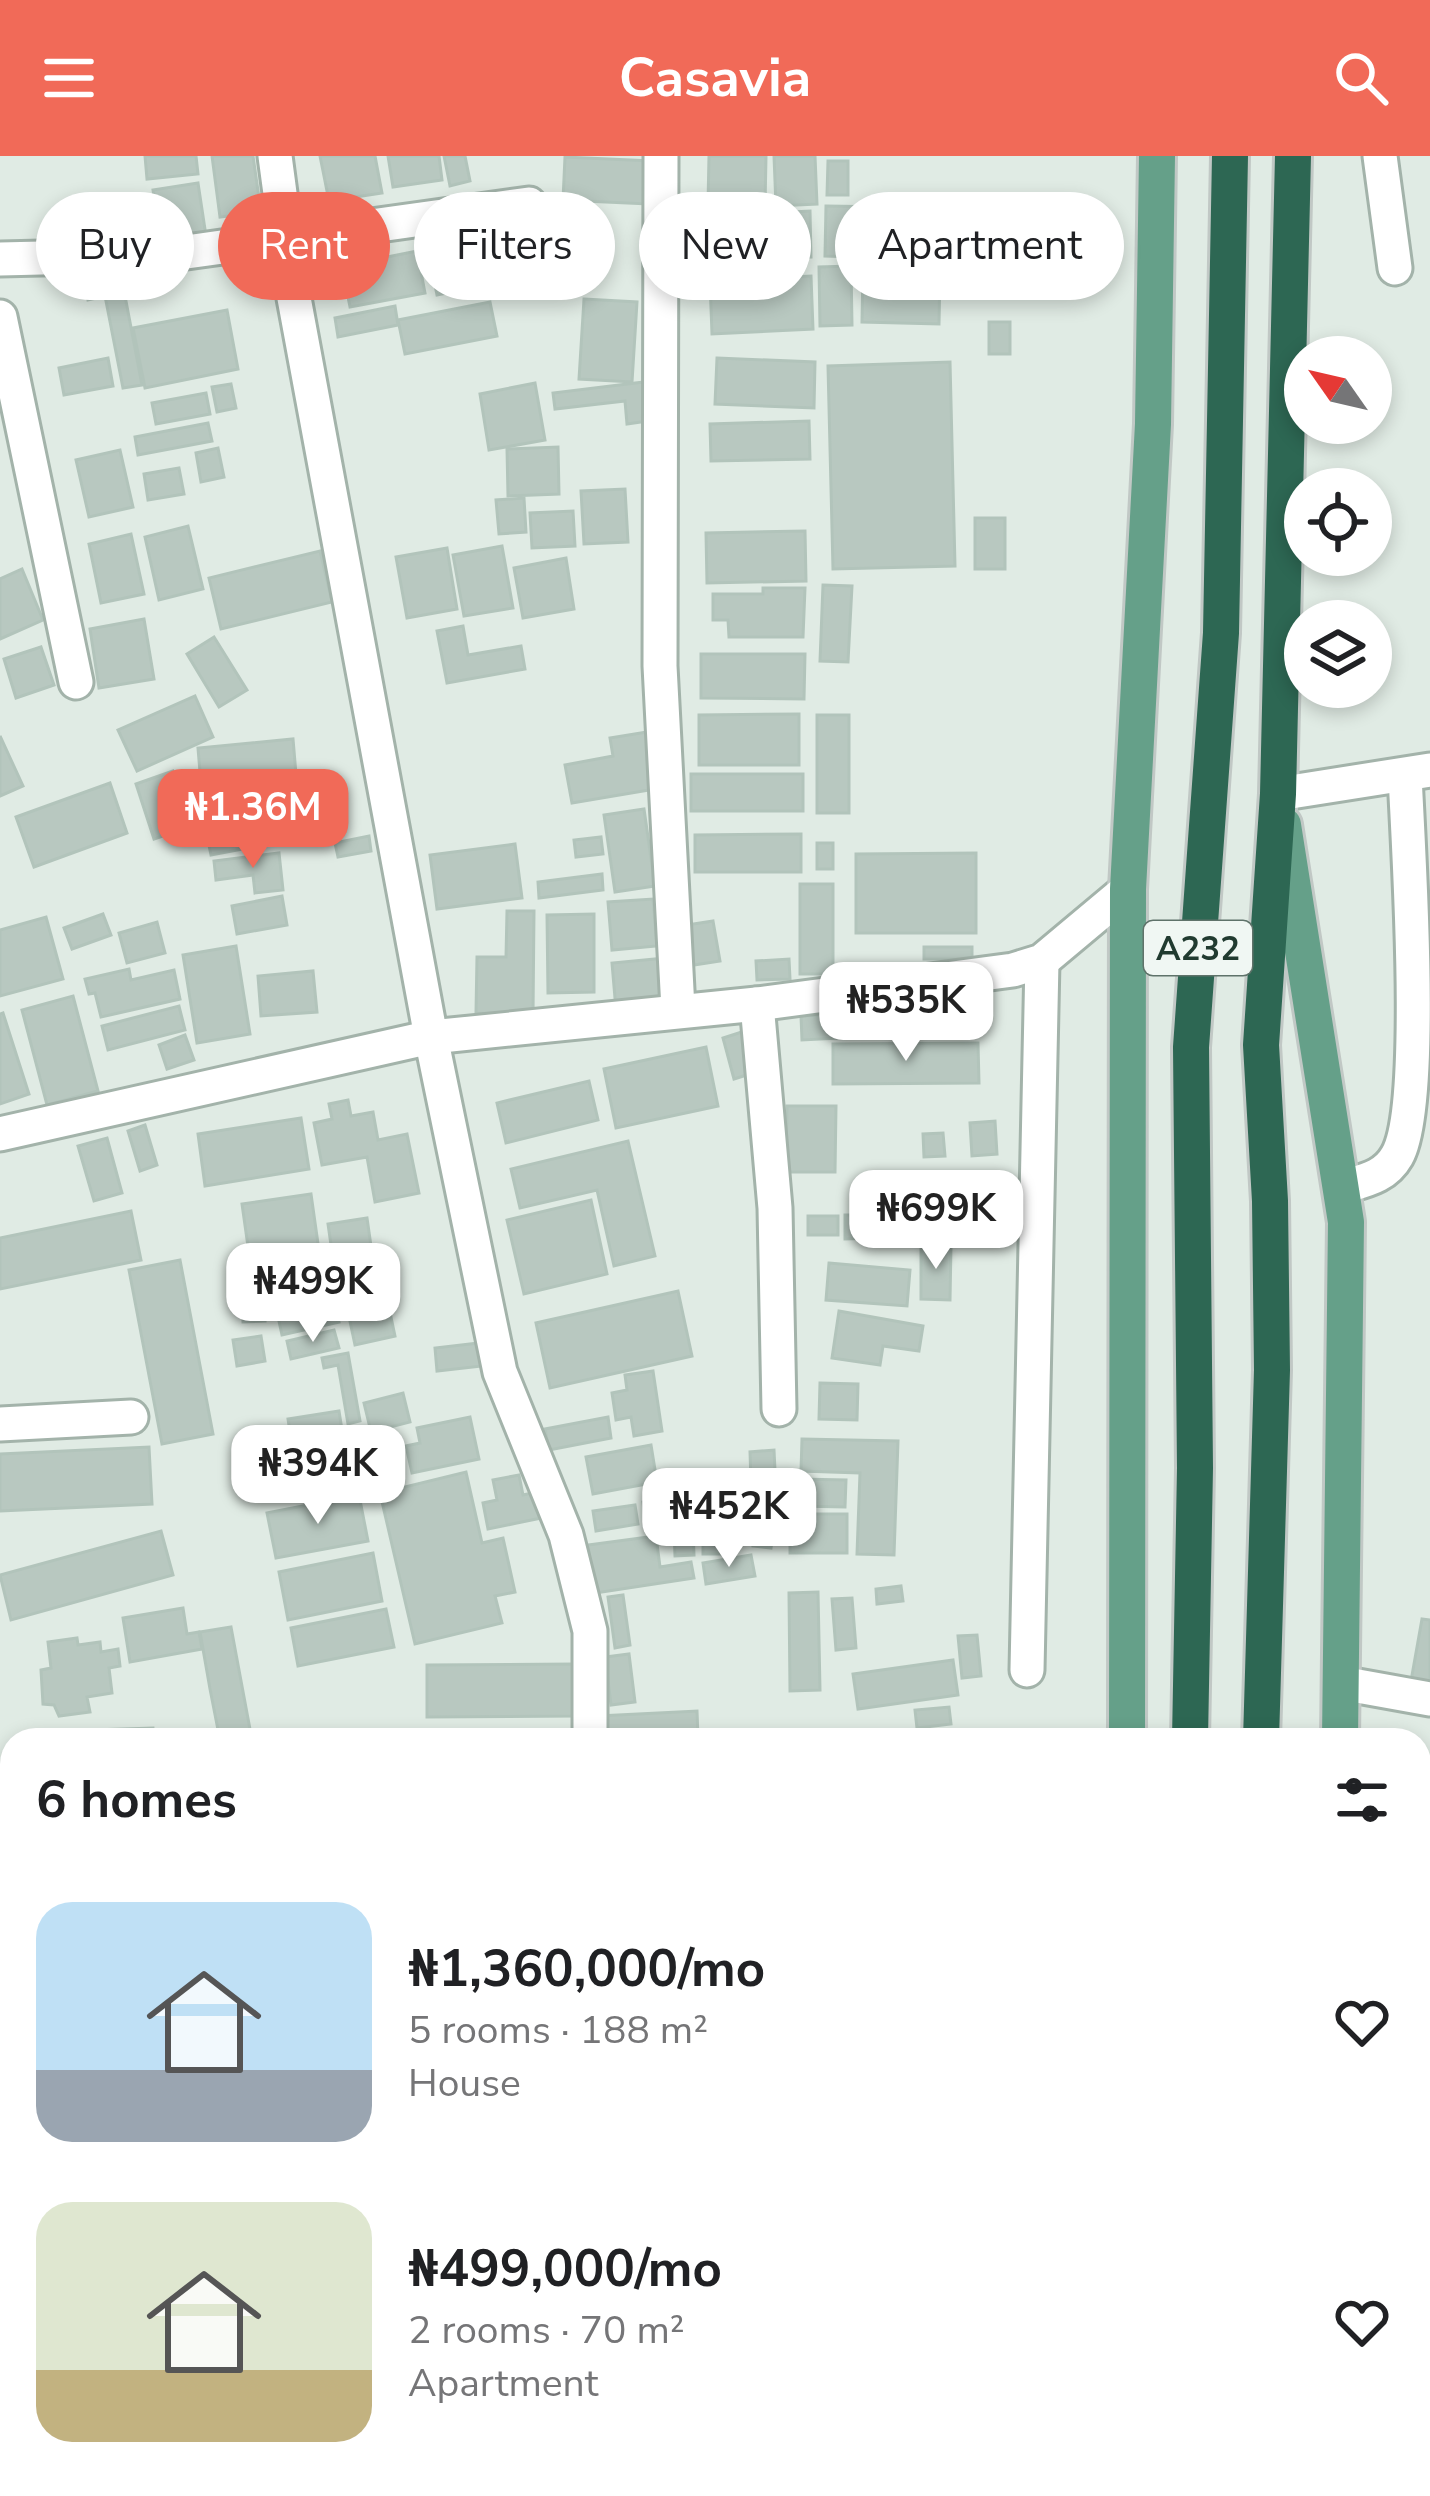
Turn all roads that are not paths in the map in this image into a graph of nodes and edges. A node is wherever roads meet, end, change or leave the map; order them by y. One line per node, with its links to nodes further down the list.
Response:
1 (275, 156): 7 (street)
2 (661, 156): 19 (street)
3 (1157, 156): 16 (main road)
4 (1230, 156): 32 (highway, A232)
5 (1293, 156): 15 (highway, A232)
6 (1380, 156): 10 (street)
7 (280, 192)
8 (218, 248): 9 (street)
9 (0, 259)
10 (1395, 268)
11 (294, 300): 20 (street)
12 (0, 317): 13 (street)
13 (76, 682)
14 (1418, 773): 15 (street); 21 (street)
15 (1278, 794): 23 (main road); 33 (highway, A232)
16 (1128, 889): 17 (street); 31 (main road)
17 (1042, 961): 18 (street); 27 (street)
18 (757, 1004): 19 (street); 24 (street)
19 (678, 1009): 20 (street)
20 (430, 1037): 22 (street); 30 (street)
21 (1421, 1063): 23 (street)
22 (0, 1134)
23 (1343, 1187): 28 (main road)
24 (779, 1409)
25 (131, 1417): 26 (street)
26 (0, 1424)
27 (1027, 1670)
28 (1341, 1683): 29 (street); 34 (main road)
29 (1430, 1699)
30 (590, 1728)
31 (1127, 1728)
32 (1190, 1728)
33 (1261, 1728)
34 (1340, 1728)
35 (0, 2449): 36 (street)
36 (0, 2462)

